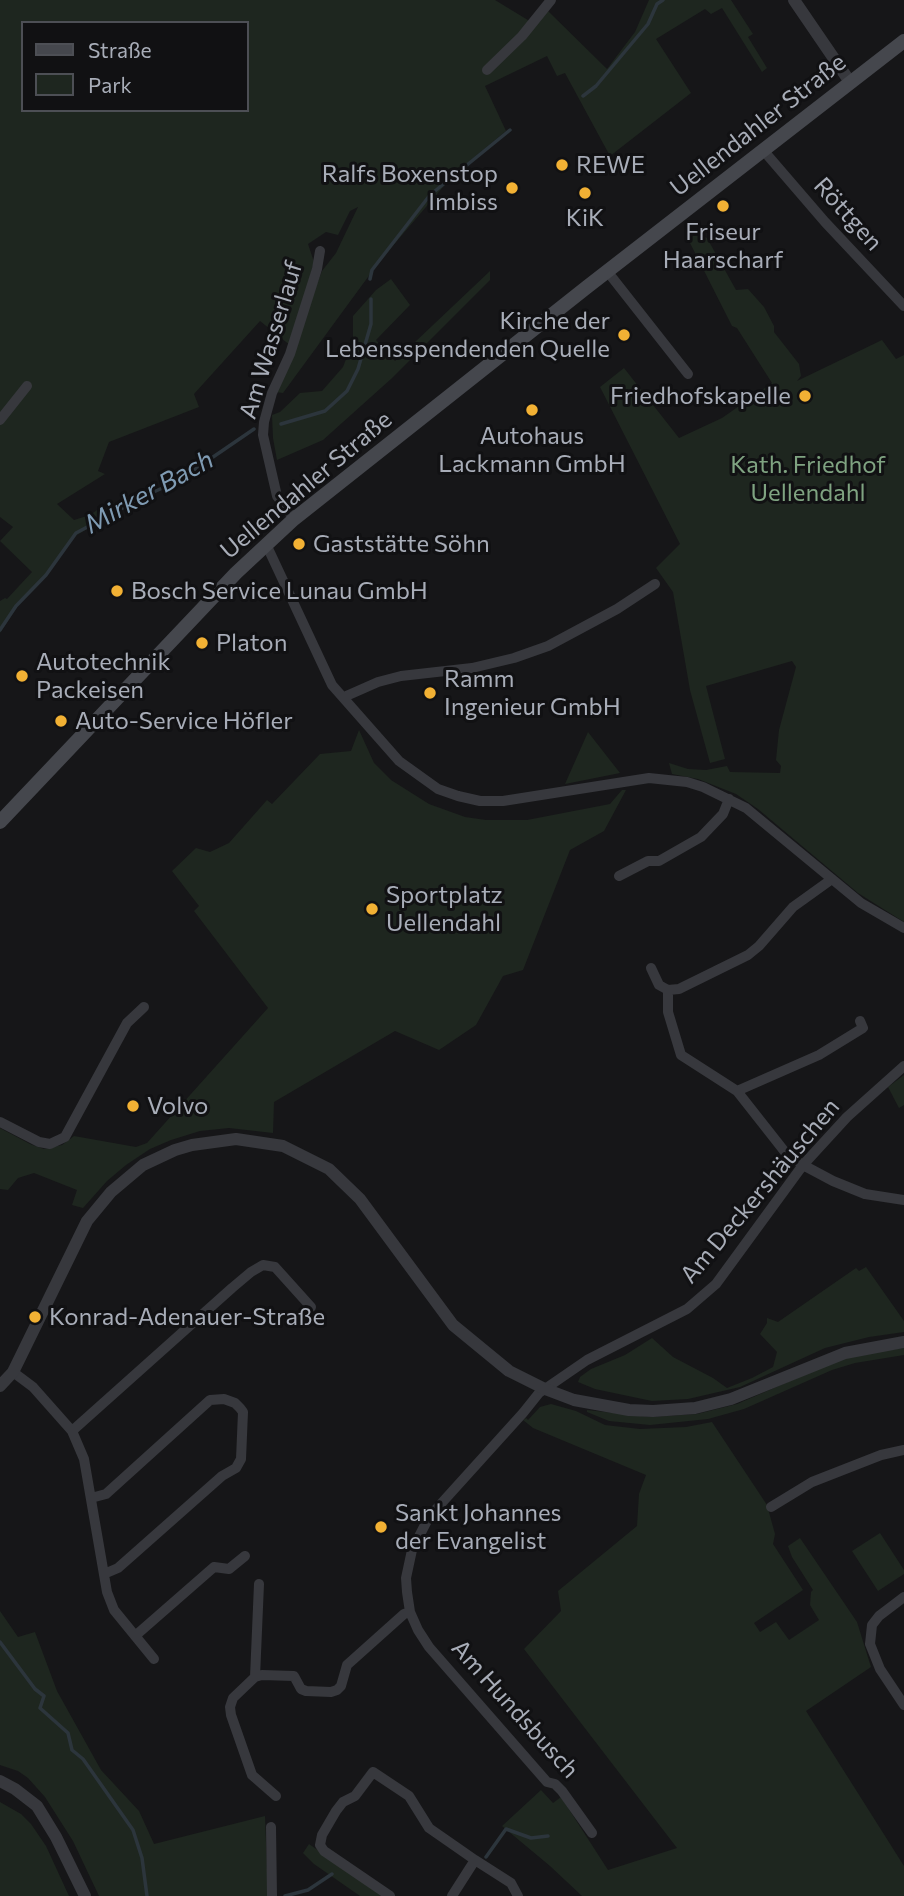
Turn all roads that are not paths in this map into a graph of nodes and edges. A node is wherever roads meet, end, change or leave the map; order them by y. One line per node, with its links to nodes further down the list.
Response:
1 (551, 0): 4 (street)
2 (794, 0): 5 (street)
3 (904, 41): 5 (main road, Uellendahler Straße)
4 (487, 70)
5 (850, 82): 6 (main road, Uellendahler Straße)
6 (763, 150): 8 (main road, Uellendahler Straße); 9 (street, Röttgen)
7 (320, 251): 13 (street, Am Wasserlauf)
8 (607, 271): 10 (street); 13 (main road, Uellendahler Straße)
9 (904, 306)
10 (688, 374)
11 (27, 386): 12 (street)
12 (0, 420)
13 (294, 519): 14 (main road, Uellendahler Straße)
14 (266, 544): 16 (street); 18 (main road, Uellendahler Straße)
15 (655, 584): 16 (street)
16 (344, 697): 17 (street)
17 (729, 799): 19 (street); 20 (street)
18 (0, 822)
19 (619, 876)
20 (832, 879): 21 (street); 23 (street)
21 (904, 928)
22 (651, 968): 23 (street)
23 (668, 990): 27 (street)
24 (144, 1007): 28 (street)
25 (860, 1021): 27 (street)
26 (904, 1066): 29 (street, Am Deckershäuschen)
27 (737, 1091): 29 (street)
28 (0, 1122)
29 (803, 1165): 30 (street); 35 (street, Am Deckershäuschen)
30 (904, 1200)
31 (311, 1307): 36 (street)
32 (904, 1342): 35 (street)
33 (13, 1372): 34 (street); 35 (street); 36 (street)
34 (0, 1386)
35 (545, 1389): 44 (street, Am Deckershäuschen)
36 (72, 1431): 38 (street)
37 (904, 1450): 39 (street)
38 (91, 1498): 41 (street); 41 (street)
39 (771, 1507)
40 (245, 1556): 45 (street)
41 (104, 1574): 45 (street)
42 (259, 1584): 47 (street)
43 (904, 1597): 48 (street)
44 (410, 1612): 47 (street); 52 (street, Am Hundsbusch)
45 (135, 1636): 46 (street)
46 (154, 1659)
47 (255, 1677): 50 (street)
48 (904, 1705)
49 (0, 1781): 54 (street)
50 (276, 1796)
51 (271, 1827): 55 (street)
52 (592, 1833)
53 (475, 1860): 56 (street); 57 (street); 58 (street)
54 (85, 1896)
55 (272, 1896)
56 (390, 1896)
57 (452, 1896)
58 (519, 1896)

